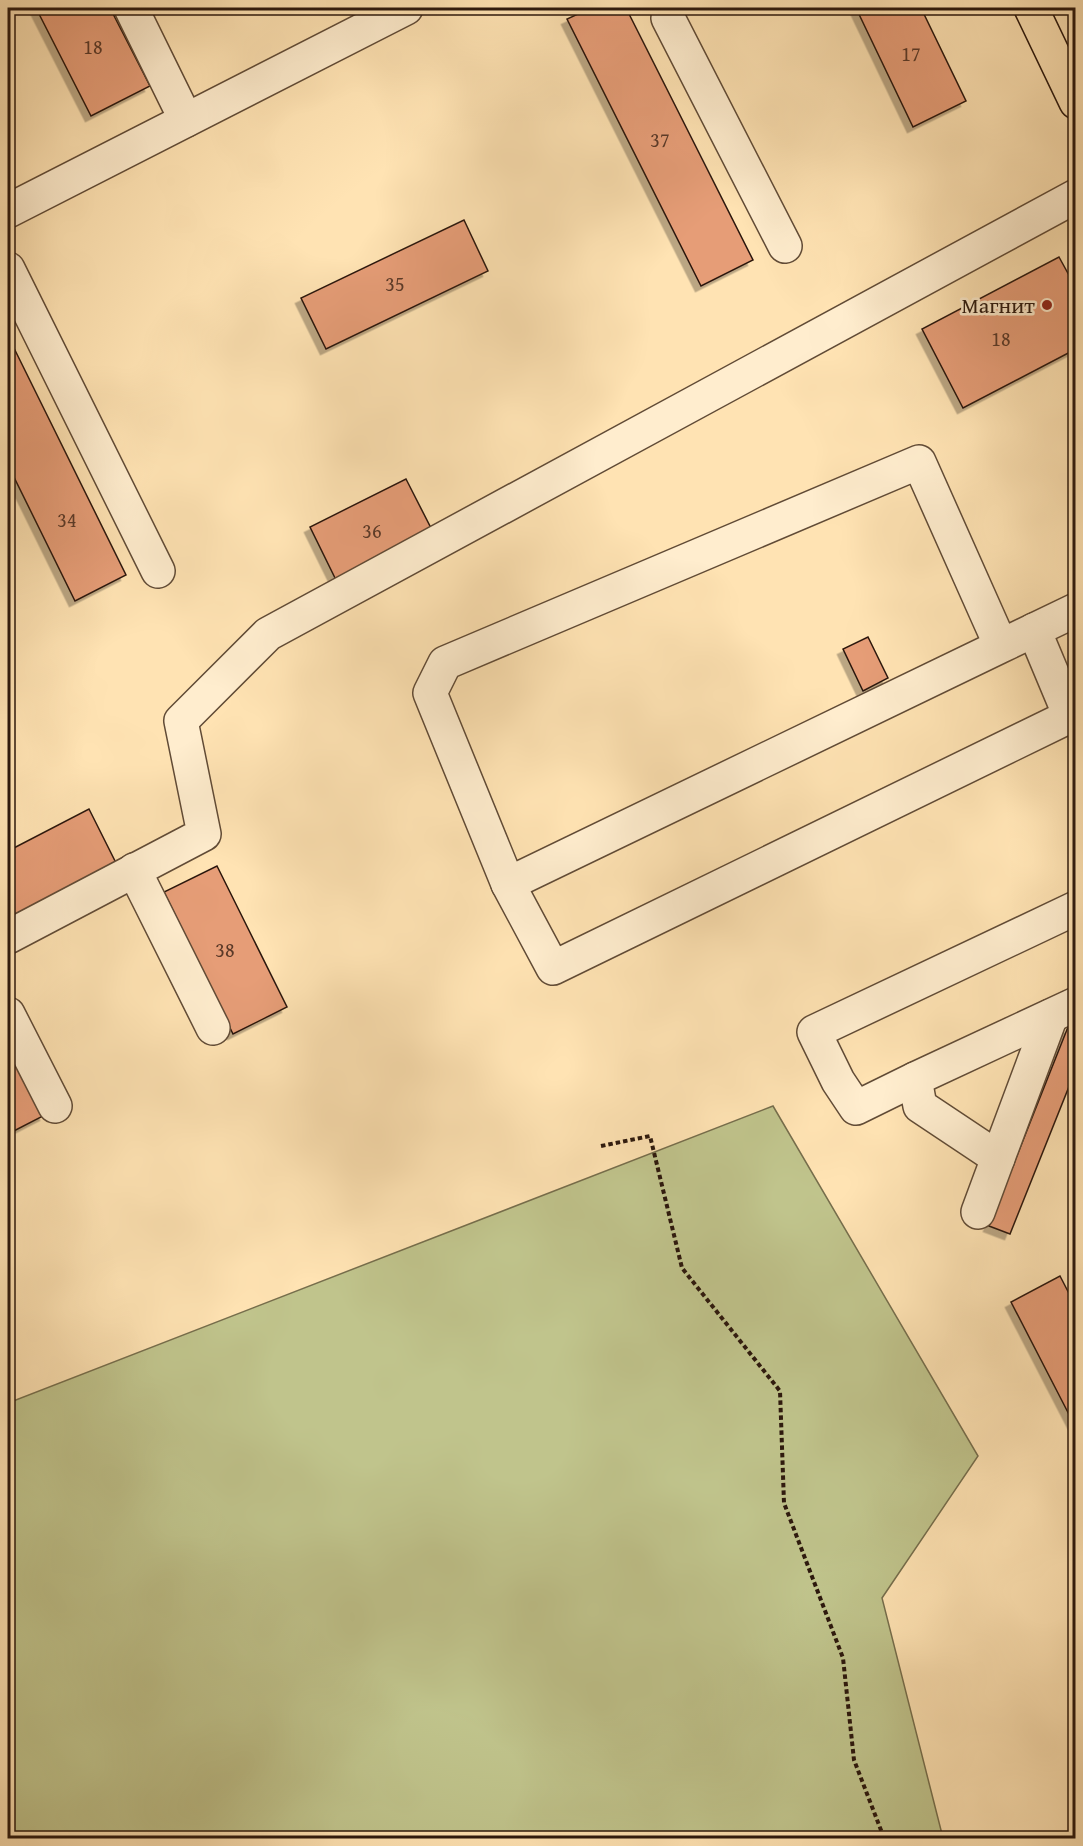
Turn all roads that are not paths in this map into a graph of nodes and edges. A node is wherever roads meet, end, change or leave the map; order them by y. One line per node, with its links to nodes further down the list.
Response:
1 (131, 8): 6 (street)
2 (402, 8): 6 (street)
3 (1031, 8): 5 (main road)
4 (673, 11): 9 (street)
5 (1076, 102)
6 (186, 120): 8 (street)
7 (1076, 196): 16 (street)
8 (8, 211)
9 (784, 246)
10 (8, 269): 11 (street)
11 (158, 571)
12 (1076, 610): 13 (street)
13 (1034, 630): 14 (street); 15 (street)
14 (1001, 646): 17 (street); 17 (street)
15 (1073, 715): 17 (street)
16 (134, 870): 19 (street); 22 (street)
17 (508, 884)
18 (1076, 908): 23 (street)
19 (8, 936)
20 (1063, 1010): 23 (street); 25 (street)
21 (8, 1014): 24 (street)
22 (213, 1028)
23 (915, 1079): 25 (street)
24 (55, 1107)
25 (998, 1158): 26 (street)
26 (978, 1212)

